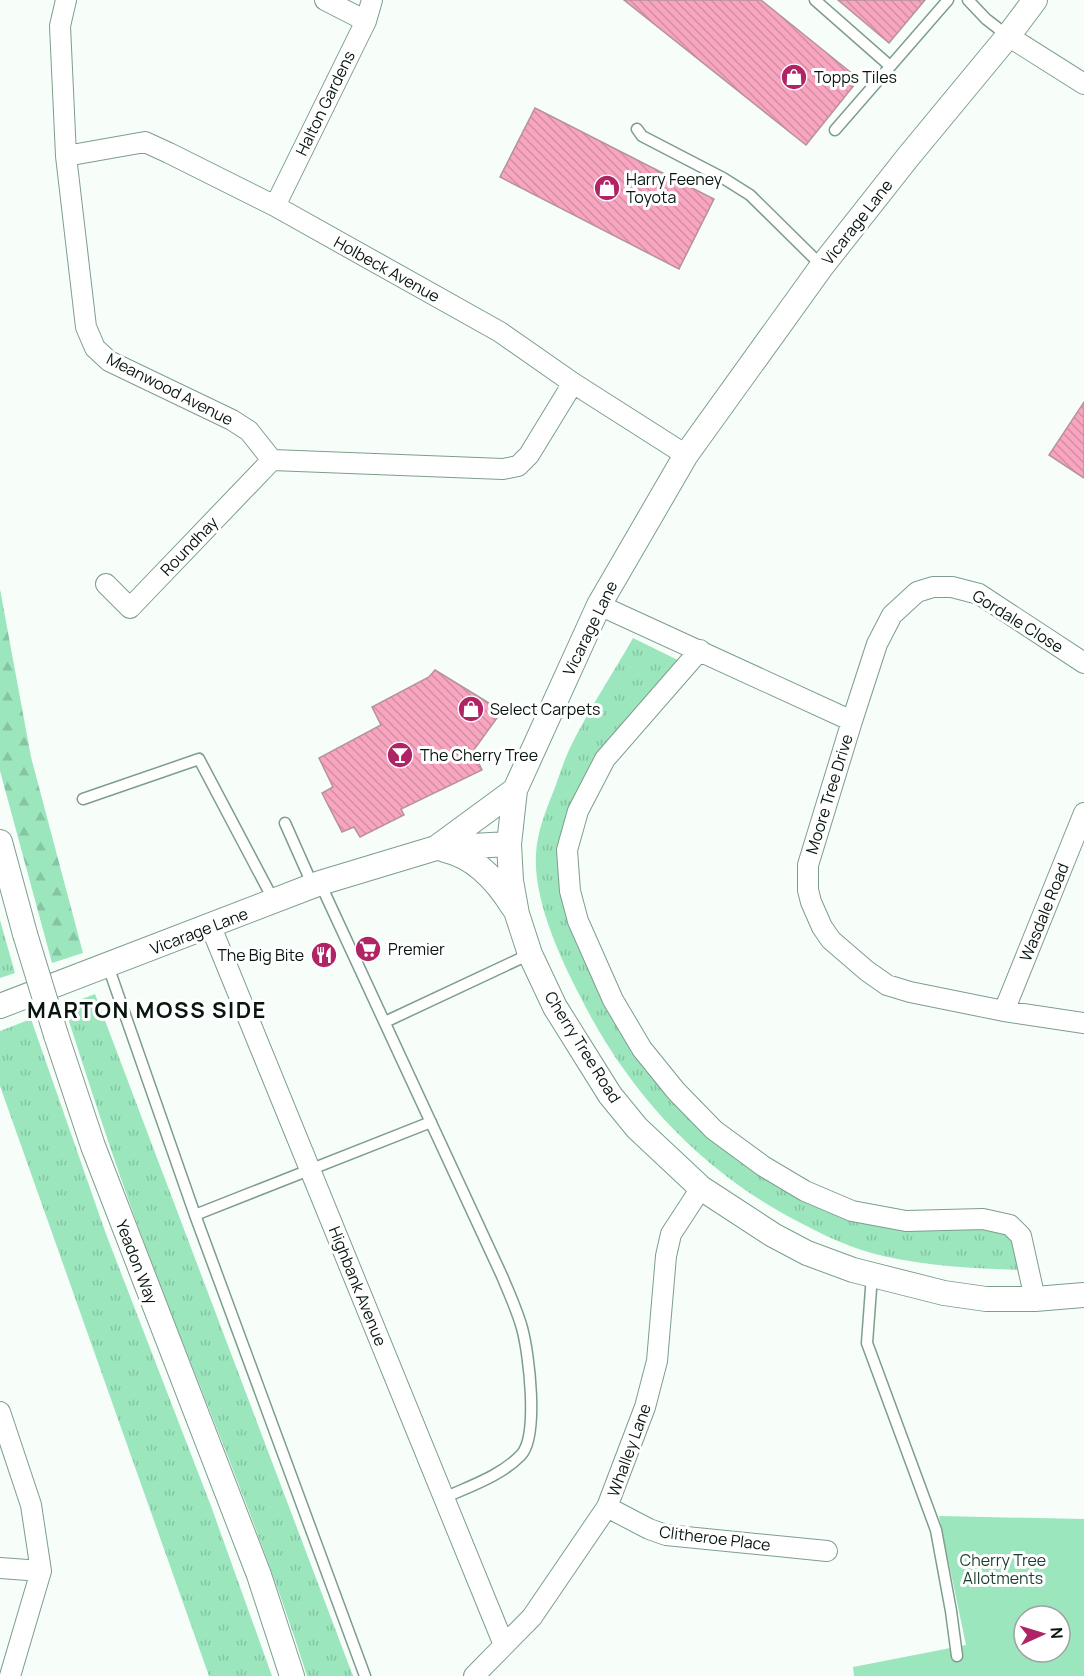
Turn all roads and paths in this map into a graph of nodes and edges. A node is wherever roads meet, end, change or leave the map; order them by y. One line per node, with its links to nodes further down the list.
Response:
1 (66, 0): 14 (street, Meanwood Avenue)
2 (325, 0): 8 (street)
3 (372, 0): 8 (street, Halton Gardens)
4 (815, 0): 10 (lane)
5 (948, 0): 10 (lane)
6 (968, 0): 9 (lane)
7 (1035, 0): 9 (street, Vicarage Lane)
8 (366, 21): 15 (street, Halton Gardens)
9 (1008, 36): 11 (street); 16 (street, Vicarage Lane)
10 (890, 66): 13 (lane)
11 (1084, 84)
12 (637, 129): 16 (lane)
13 (835, 130)
14 (66, 156): 15 (street, Holbeck Avenue); 19 (street, Meanwood Avenue)
15 (275, 206): 17 (street, Holbeck Avenue)
16 (822, 266): 18 (street, Vicarage Lane)
17 (573, 383): 18 (street, Holbeck Avenue); 19 (street)
18 (686, 456): 21 (street, Vicarage Lane)
19 (272, 460): 20 (street, Roundhay)
20 (106, 584)
21 (598, 605): 22 (street, Moore Tree Drive); 25 (street, Vicarage Lane)
22 (700, 650): 24 (street, Moore Tree Drive); 48 (street)
23 (1084, 663): 24 (street, Gordale Close)
24 (852, 721): 39 (street, Moore Tree Drive)
25 (515, 790): 30 (street, Vicarage Lane); 31 (street)
26 (83, 799): 33 (lane)
27 (1084, 813): 39 (street, Wasdale Road)
28 (285, 824): 32 (lane)
29 (0, 842): 58 (street, Yeadon Way, bridge)
30 (509, 844): 31 (street, Vicarage Lane); 34 (street, Cherry Tree Road)
31 (436, 848): 32 (street, Vicarage Lane); 34 (street)
32 (317, 885): 33 (street, Vicarage Lane); 40 (lane)
33 (274, 902): 35 (street, Vicarage Lane)
34 (517, 914): 36 (street, Cherry Tree Road)
35 (211, 927): 37 (street, Vicarage Lane); 43 (street, Highbank Avenue)
36 (530, 954): 40 (lane); 44 (street, Cherry Tree Road)
37 (108, 966): 38 (street, Vicarage Lane); 45 (lane)
38 (0, 1006)
39 (1004, 1011): 41 (street, Moore Tree Drive)
40 (385, 1022): 42 (lane)
41 (1084, 1023)
42 (431, 1122): 43 (lane); 50 (lane)
43 (310, 1170): 45 (lane); 50 (street, Highbank Avenue)
44 (701, 1188): 46 (street, Cherry Tree Road); 51 (street, Whalley Lane)
45 (195, 1215): 59 (lane)
46 (872, 1275): 48 (street, Cherry Tree Road); 56 (lane)
47 (1084, 1295): 48 (street, Cherry Tree Road)
48 (1035, 1299)
49 (0, 1412): 54 (street)
50 (444, 1498): 55 (street, Highbank Avenue)
51 (607, 1508): 52 (street, Clitheroe Place); 55 (street, Whalley Lane)
52 (827, 1551)
53 (0, 1568): 54 (street)
54 (41, 1571): 57 (street)
55 (504, 1645): 60 (street, Whalley Lane)
56 (957, 1656)
57 (9, 1676)
58 (292, 1676)
59 (365, 1676)
60 (474, 1676)

